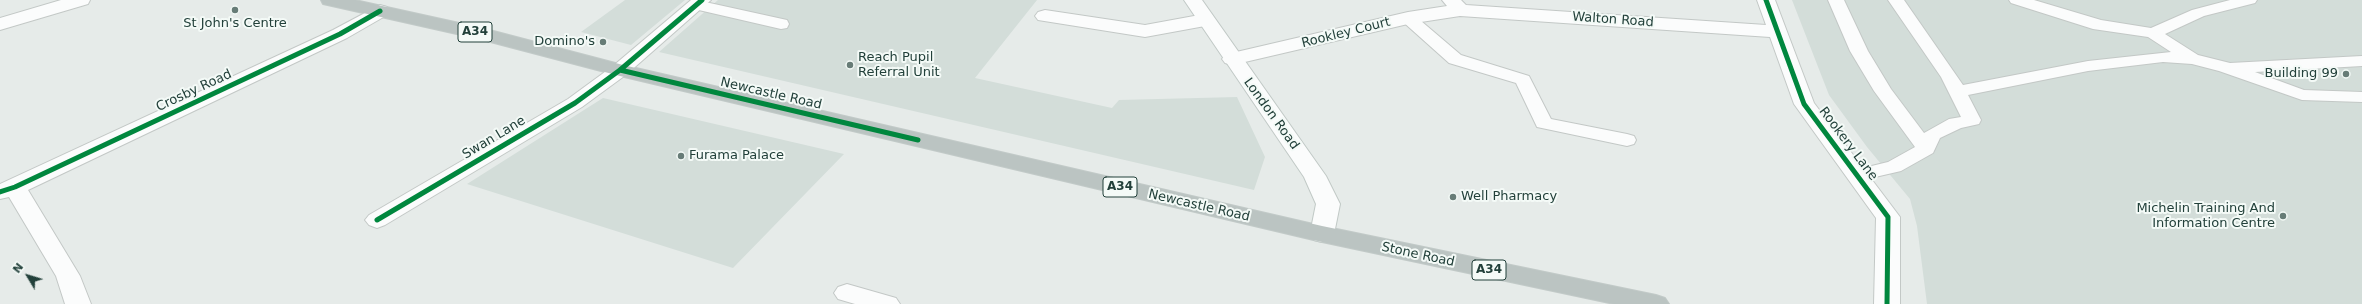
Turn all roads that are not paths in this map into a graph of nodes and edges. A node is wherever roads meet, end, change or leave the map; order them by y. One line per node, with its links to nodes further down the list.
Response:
1 (81, 0): 15 (street)
2 (330, 0): 11 (highway, Newcastle Road / A34)
3 (1193, 0): 14 (street, London Road)
4 (1766, 0): 17 (street, Rookery Lane)
5 (1836, 0): 29 (lane)
6 (1896, 0): 25 (lane)
7 (2017, 0): 18 (lane)
8 (2249, 0): 18 (lane)
9 (699, 3): 16 (lane); 23 (street, Swan Lane)
10 (1456, 5): 13 (street, Rookley Court); 17 (street, Walton Road)
11 (380, 11): 23 (highway, Newcastle Road / A34); 31 (street, Crosby Road)
12 (1046, 16): 14 (street)
13 (1408, 18): 19 (street, Rookley Court); 28 (lane)
14 (1205, 20): 19 (street, London Road)
15 (0, 24)
16 (781, 24)
17 (1778, 32): 30 (street, Rookery Lane)
18 (2153, 33): 20 (lane)
19 (1232, 59): 33 (street, London Road)
20 (2192, 59): 22 (lane); 25 (lane)
21 (2362, 61): 22 (lane)
22 (2225, 67): 26 (lane)
23 (620, 70): 32 (street, Swan Lane); 33 (highway, Newcastle Road / A34)
24 (2362, 87): 26 (lane)
25 (1957, 92): 29 (lane)
26 (2298, 94): 27 (lane)
27 (2362, 97)
28 (1627, 140)
29 (1926, 149): 30 (lane)
30 (1858, 175): 38 (street, Rookery Lane)
31 (8, 190): 35 (street)
32 (377, 220)
33 (1322, 234): 37 (highway, Stone Road / A34)
34 (847, 293): 36 (street)
35 (78, 304)
36 (887, 304)
37 (1656, 304)
38 (1887, 304)

